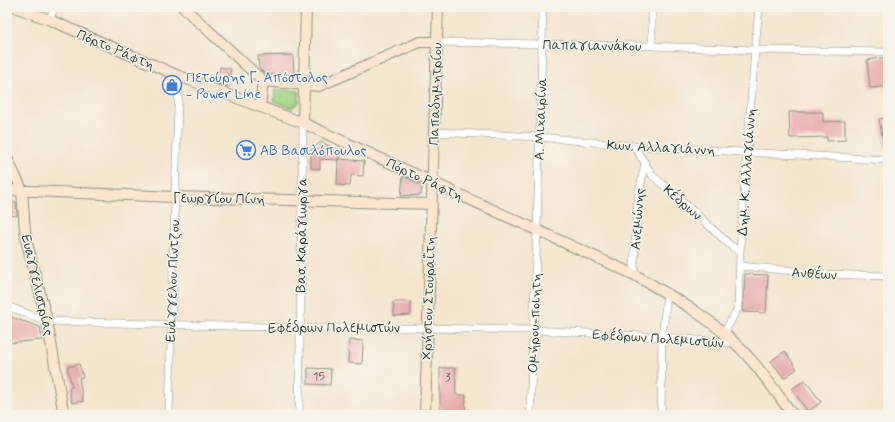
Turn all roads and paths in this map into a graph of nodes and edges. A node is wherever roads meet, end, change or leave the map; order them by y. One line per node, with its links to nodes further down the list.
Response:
1 (15, 7): 9 (street, Πόρτο Ράφτη)
2 (54, 7): 9 (street)
3 (183, 7): 16 (street)
4 (306, 7): 17 (street, Βασ. Καράγιωργα)
5 (438, 7): 10 (street, Παπαδημητρίου)
6 (543, 7): 11 (street, Α. Μιχαιρίνα)
7 (652, 7): 12 (street)
8 (759, 7): 13 (street, Δημ. Κ. Αλλαγιάννη)
9 (50, 20): 15 (street, Πόρτο Ράφτη)
10 (437, 42): 11 (street, Παπαγιαννάκου); 17 (street, Παπαγιαννάκου); 20 (street, Παπαδημητρίου)
11 (542, 44): 12 (street, Παπαγιαννάκου); 21 (street, Α. Μιχαιρίνα)
12 (652, 46): 13 (street, Παπαγιαννάκου)
13 (755, 50): 14 (street, Παπαγιαννάκου); 23 (street, Δημ. Κ. Αλλαγιάννη)
14 (888, 52)
15 (179, 76): 18 (street, Πόρτο Ράφτη); 30 (street, Ευάγγελου Πίντζου)
16 (262, 81): 17 (street, Παπαγιαννάκου); 18 (street)
17 (304, 86): 19 (street, Βασ. Καράγιωργα)
18 (260, 107): 19 (street, Πόρτο Ράφτη)
19 (303, 123): 27 (street, Πόρτο Ράφτη); 31 (street, Βασ. Καράγιωργα)
20 (434, 132): 21 (street, Κων. Αλλαγιάννη); 27 (street, Παπαδημητρίου)
21 (540, 137): 22 (street, Κων. Αλλαγιάννη); 33 (street, Α. Μιχαιρίνα)
22 (634, 146): 23 (street, Κων. Αλλαγιάννη); 26 (street, Κέδρων)
23 (747, 152): 25 (street, Κων. Αλλαγιάννη); 34 (street, Δημ. Κ. Αλλαγιάννη)
24 (7, 158): 29 (street, Ευαγγελιστρίας)
25 (888, 160)
26 (644, 163): 34 (street, Κέδρων); 36 (street, Ανεμώνης)
27 (432, 182): 32 (street, Χρήστου Στουραΐτη); 33 (street, Πόρτο Ράφτη)
28 (7, 190): 29 (street, Γεωργίου Πίνη)
29 (22, 190): 30 (street, Γεωργίου Πίνη); 40 (street, Ευαγγελιστρίας)
30 (175, 197): 31 (street, Γεωργίου Πίνη); 41 (street, Ευάγγελου Πίντζου)
31 (302, 200): 32 (street, Γεωργίου Πίνη); 42 (street, Βασ. Καράγιωργα)
32 (432, 204): 43 (street, Χρήστου Στουραΐτη)
33 (537, 230): 36 (street, Πόρτο Ράφτη); 44 (street, Ομήρου-ποιητη)
34 (740, 252): 35 (street, Δημ. Κ. Αλλαγιάννη)
35 (740, 266): 37 (street, Ανθέων); 45 (street, Δημ. Κ. Αλλαγιάννη)
36 (635, 276): 38 (street, Πόρτο Ράφτη)
37 (888, 276)
38 (667, 294): 45 (street, Πόρτο Ράφτη); 46 (street)
39 (7, 306): 40 (street, Εφέδρων Πολεμιστών)
40 (47, 320): 41 (street, Εφέδρων Πολεμιστών); 48 (street, Ευαγγελιστρίας)
41 (171, 325): 42 (street, Εφέδρων Πολεμιστών); 49 (street, Ευάγγελου Πίντζου)
42 (300, 328): 43 (street, Εφέδρων Πολεμιστών); 50 (street, Βασ. Καράγιωργα)
43 (427, 328): 44 (street, Εφέδρων Πολεμιστών); 51 (street, Χρήστου Στουραΐτη)
44 (533, 330): 46 (street, Εφέδρων Πολεμιστών); 52 (street, Ομήρου-ποιητη)
45 (724, 333): 47 (street, Πόρτο Ράφτη)
46 (662, 337): 47 (street, Εφέδρων Πολεμιστών); 53 (street)
47 (735, 343): 54 (street, Πόρτο Ράφτη)
48 (64, 415)
49 (169, 415)
50 (299, 415)
51 (425, 415)
52 (530, 415)
53 (661, 415)
54 (793, 415)

